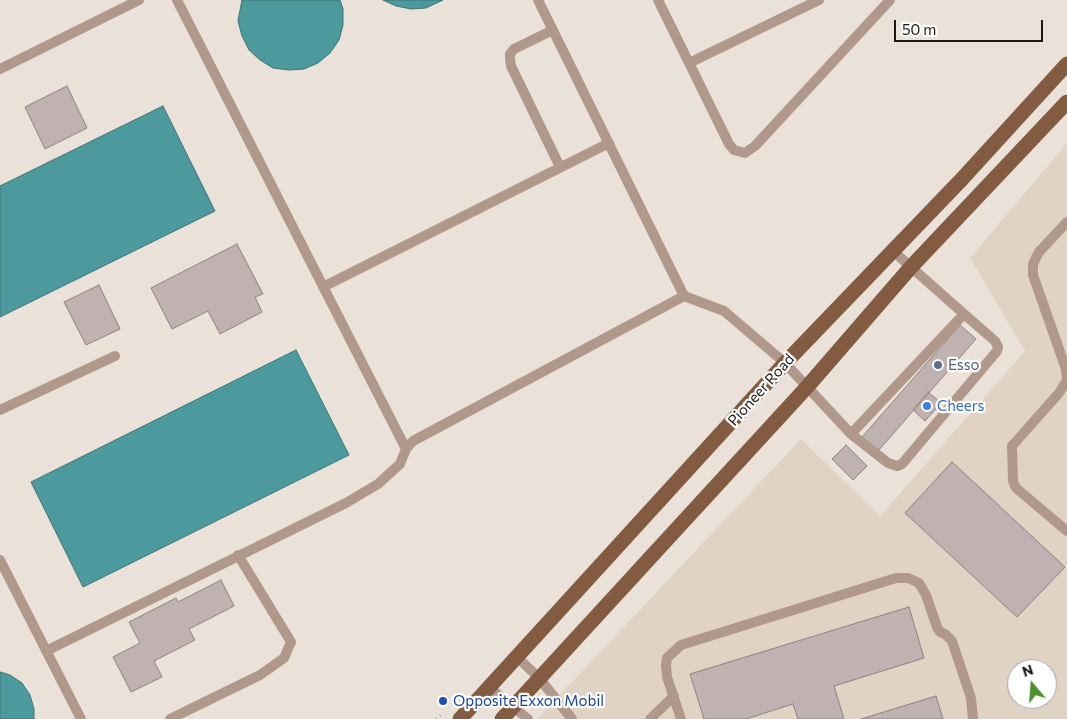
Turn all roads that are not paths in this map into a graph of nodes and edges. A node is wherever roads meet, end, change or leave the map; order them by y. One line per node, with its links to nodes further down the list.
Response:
1 (139, 0): 10 (lane)
2 (177, 0): 17 (lane)
3 (538, 0): 7 (lane)
4 (658, 0): 8 (lane)
5 (818, 0): 8 (lane)
6 (890, 0): 8 (lane)
7 (552, 30): 12 (lane); 13 (lane)
8 (689, 63)
9 (1067, 64): 15 (main road, Pioneer Road)
10 (0, 69)
11 (1067, 102): 16 (main road, Pioneer Road)
12 (608, 143): 13 (lane); 18 (lane)
13 (560, 168): 17 (lane)
14 (1067, 222): 26 (lane)
15 (893, 251): 16 (lane); 21 (main road, Pioneer Road)
16 (911, 267): 19 (lane); 22 (main road, Pioneer Road)
17 (323, 287): 25 (lane)
18 (684, 296): 21 (lane); 25 (lane)
19 (964, 314): 24 (lane); 24 (lane)
20 (115, 356): 23 (lane)
21 (786, 363): 22 (lane); 30 (main road, Pioneer Road)
22 (806, 387): 24 (lane); 31 (main road, Pioneer Road)
23 (0, 410)
24 (851, 434)
25 (406, 449): 27 (lane)
26 (1067, 531)
27 (238, 555): 29 (lane); 36 (lane)
28 (0, 560): 29 (lane)
29 (46, 651): 35 (lane)
30 (517, 657): 31 (lane); 32 (main road, Pioneer Road)
31 (539, 678): 34 (main road, Pioneer Road); 40 (lane)
32 (489, 687): 34 (lane); 37 (main road, Pioneer Road)
33 (674, 696): 41 (lane); 42 (lane); 43 (lane)
34 (514, 706): 38 (main road, Pioneer Road); 39 (lane)
35 (80, 719)
36 (170, 719)
37 (460, 719)
38 (502, 719)
39 (528, 719)
40 (572, 719)
41 (650, 719)
42 (681, 719)
43 (973, 719)

